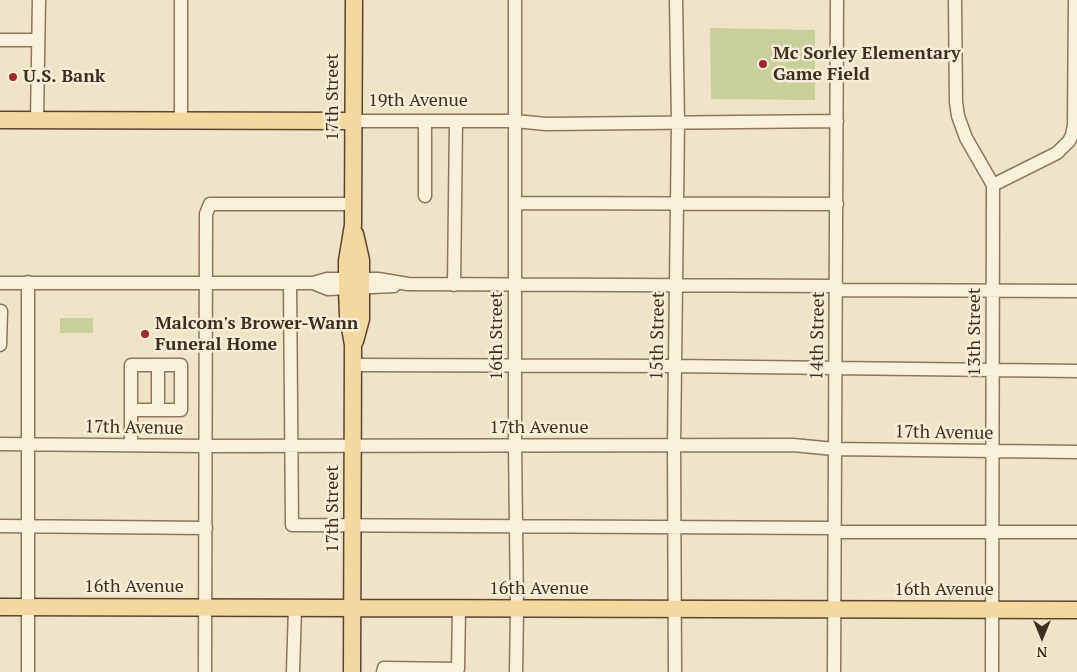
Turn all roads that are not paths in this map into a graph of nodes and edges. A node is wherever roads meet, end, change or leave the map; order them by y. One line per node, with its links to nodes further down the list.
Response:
1 (39, 0): 10 (street)
2 (181, 0): 14 (street)
3 (354, 0): 15 (main road, 17th Street)
4 (515, 0): 18 (street, 16th Street)
5 (676, 0): 20 (street, 15th Street)
6 (837, 0): 19 (street, 14th Street)
7 (955, 0): 21 (street)
8 (1075, 0): 11 (street)
9 (0, 40): 10 (street)
10 (38, 40): 13 (street)
11 (1076, 54): 21 (street)
12 (0, 120): 13 (main road, 19th Avenue)
13 (37, 120): 14 (main road, 19th Avenue)
14 (181, 121): 15 (main road, 19th Avenue)
15 (353, 121): 16 (street, 19th Avenue); 24 (main road, 17th Street)
16 (425, 121): 17 (street, 19th Avenue); 22 (street)
17 (456, 121): 18 (street, 19th Avenue); 32 (street)
18 (515, 121): 20 (street, 19th Avenue); 23 (street, 16th Street)
19 (837, 121): 20 (street, 19th Avenue); 26 (street, 14th Street)
20 (678, 122): 25 (street, 15th Street)
21 (993, 185): 36 (street, 13th Street)
22 (425, 196)
23 (515, 203): 25 (street); 34 (street, 16th Street)
24 (353, 204): 28 (street); 31 (main road, 17th Street)
25 (677, 204): 26 (street); 33 (street, 15th Street)
26 (837, 204): 35 (street, 14th Street)
27 (28, 282): 28 (street); 29 (street); 50 (street)
28 (205, 282): 30 (street); 54 (street)
29 (0, 283)
30 (290, 283): 31 (street); 55 (street)
31 (354, 284): 32 (street); 41 (main road, 17th Street)
32 (454, 285): 34 (street)
33 (676, 285): 34 (street); 35 (street); 43 (street, 15th Street)
34 (515, 286): 42 (street, 16th Street)
35 (836, 288): 36 (street); 44 (street, 14th Street)
36 (992, 290): 37 (street); 45 (street, 13th Street)
37 (1077, 291)
38 (0, 311): 39 (street)
39 (0, 345)
40 (158, 365): 47 (street); 48 (street); 48 (street)
41 (353, 365): 42 (street); 52 (main road, 17th Street)
42 (515, 366): 43 (street); 53 (street, 16th Street)
43 (674, 366): 44 (street); 56 (street, 15th Street)
44 (836, 369): 45 (street); 57 (street, 14th Street)
45 (992, 371): 46 (street); 58 (street, 13th Street)
46 (1077, 371)
47 (131, 410): 48 (street); 51 (street)
48 (158, 410)
49 (0, 444): 50 (street, 17th Avenue)
50 (28, 444): 51 (street, 17th Avenue); 63 (street)
51 (130, 445): 54 (street, 17th Avenue)
52 (353, 445): 53 (street, 17th Avenue); 55 (street, 17th Avenue); 60 (main road, 17th Street)
53 (515, 445): 56 (street, 17th Avenue); 62 (street, 16th Street)
54 (206, 446): 55 (street, 17th Avenue); 65 (street)
55 (291, 446): 60 (street)
56 (674, 446): 57 (street, 17th Avenue); 64 (street, 15th Street)
57 (834, 450): 58 (street, 17th Avenue); 66 (street, 14th Street)
58 (993, 451): 59 (street, 17th Avenue); 67 (street, 13th Street)
59 (1077, 452)
60 (353, 525): 62 (street); 73 (main road, 17th Street)
61 (0, 526): 63 (street)
62 (516, 526): 64 (street); 75 (street, 16th Street)
63 (27, 527): 65 (street); 70 (street)
64 (674, 527): 66 (street); 76 (street, 15th Street)
65 (206, 528): 71 (street)
66 (834, 530): 67 (street); 77 (street, 14th Street)
67 (992, 531): 68 (street); 78 (street, 13th Street)
68 (1077, 532)
69 (0, 607): 70 (main road, 16th Avenue)
70 (27, 607): 71 (main road, 16th Avenue); 80 (street)
71 (206, 608): 72 (main road, 16th Avenue); 81 (street)
72 (295, 608): 73 (main road, 16th Avenue); 82 (street)
73 (352, 608): 74 (main road, 16th Avenue); 83 (main road, 17th Street)
74 (458, 608): 75 (main road, 16th Avenue); 84 (street)
75 (517, 609): 76 (main road, 16th Avenue); 85 (street, 16th Street)
76 (676, 609): 77 (main road, 16th Avenue); 86 (street, 15th Street)
77 (834, 610): 78 (main road, 16th Avenue); 87 (street, 14th Street)
78 (991, 610): 79 (main road, 16th Avenue); 88 (street, 13th Street)
79 (1077, 610)
80 (28, 672)
81 (205, 672)
82 (293, 672)
83 (352, 672)
84 (383, 672)
85 (516, 672)
86 (675, 672)
87 (834, 672)
88 (992, 672)

